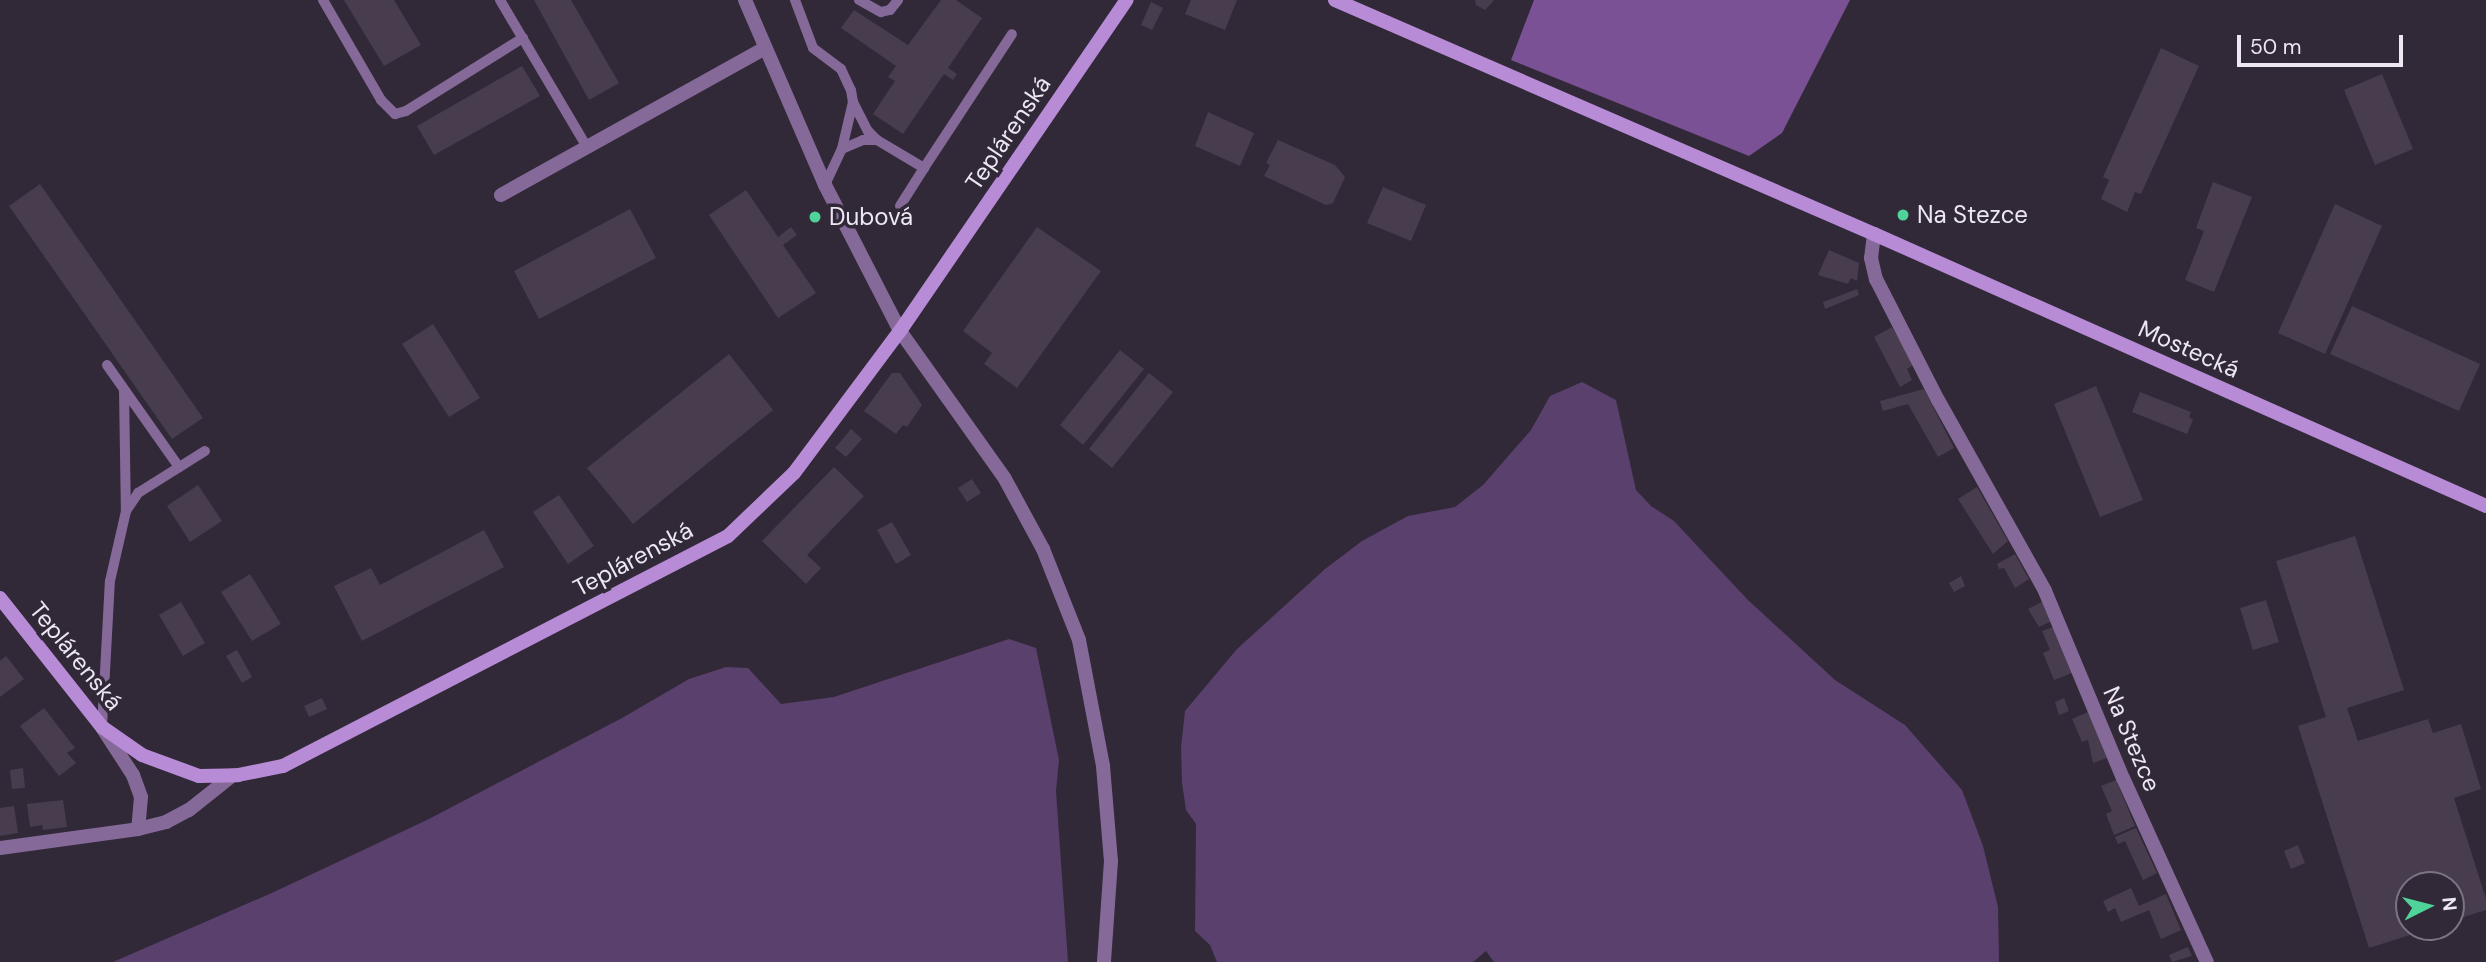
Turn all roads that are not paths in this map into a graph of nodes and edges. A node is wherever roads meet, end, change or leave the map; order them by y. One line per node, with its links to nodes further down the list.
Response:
1 (323, 0): 10 (lane)
2 (500, 0): 10 (lane)
3 (745, 0): 11 (street)
4 (795, 0): 12 (lane)
5 (859, 0): 6 (lane)
6 (898, 0)
7 (1127, 0): 21 (street, Teplárenská)
8 (1335, 0): 20 (street, Mostecká)
9 (1012, 34): 16 (lane)
10 (523, 38): 14 (lane)
11 (765, 48): 14 (street); 17 (street)
12 (853, 102): 13 (lane); 15 (lane)
13 (877, 139): 15 (lane); 16 (lane)
14 (587, 147): 18 (street)
15 (842, 149): 17 (lane)
16 (924, 168): 19 (lane)
17 (825, 185): 21 (street)
18 (501, 195)
19 (901, 205)
20 (1874, 234): 26 (street, Mostecká); 34 (street, Na Stezce)
21 (900, 331): 30 (street, Teplárenská); 33 (street)
22 (107, 365): 23 (lane)
23 (124, 390): 25 (lane); 27 (lane)
24 (205, 451): 25 (lane)
25 (179, 467): 27 (lane)
26 (2486, 506)
27 (126, 511): 29 (lane)
28 (0, 598): 29 (street, Teplárenská)
29 (102, 727): 30 (street, Teplárenská); 31 (street)
30 (233, 775): 31 (street)
31 (138, 829): 32 (street)
32 (0, 848)
33 (1104, 962)
34 (2207, 962)

